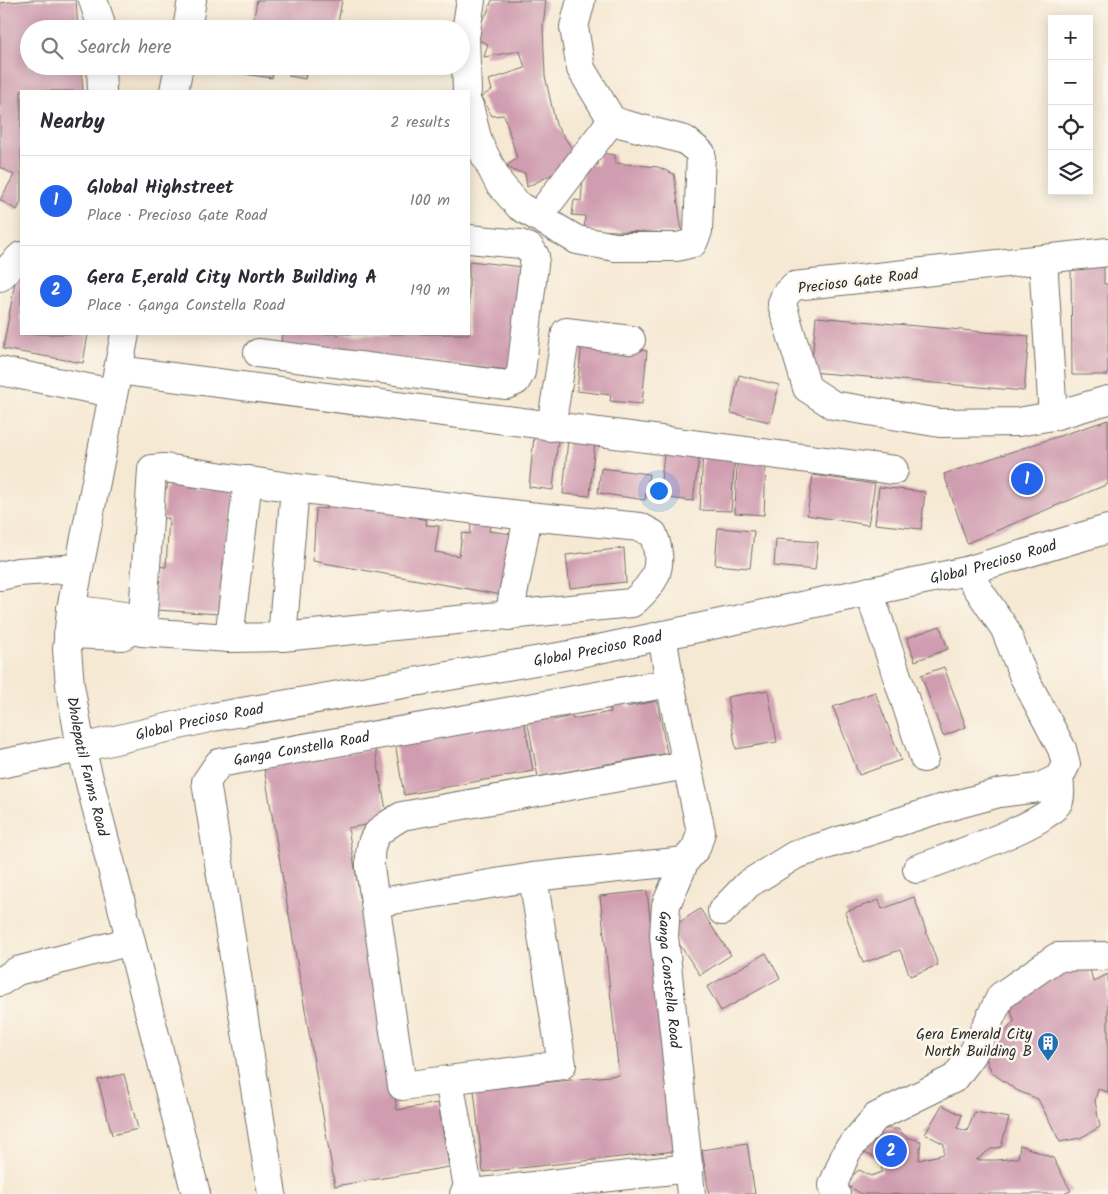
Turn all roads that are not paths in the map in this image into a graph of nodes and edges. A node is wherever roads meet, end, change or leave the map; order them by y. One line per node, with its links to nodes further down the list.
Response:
1 (94, 0): 5 (street)
2 (192, 0): 6 (street)
3 (471, 0): 7 (street)
4 (581, 0): 15 (street)
5 (100, 20)
6 (189, 20)
7 (468, 20)
8 (101, 75): 11 (street)
9 (177, 75): 12 (street)
10 (466, 75): 13 (street)
11 (102, 90)
12 (174, 90)
13 (467, 90)
14 (470, 110): 16 (street)
15 (612, 120): 16 (street); 16 (street)
16 (538, 217)
17 (470, 239): 24 (street)
18 (1108, 252): 20 (street, Precioso Gate Road)
19 (20, 257): 21 (street)
20 (1043, 260): 29 (street); 29 (street, Precioso Gate Road)
21 (0, 277)
22 (125, 335): 26 (street, Dholepatil Farms Road)
23 (631, 340): 30 (street)
24 (259, 343): 27 (street)
25 (0, 371): 26 (street)
26 (116, 382): 27 (street); 36 (street, Dholepatil Farms Road)
27 (253, 388): 30 (street)
28 (1108, 400): 29 (street, Precioso Gate Road)
29 (1053, 416)
30 (551, 426): 31 (street)
31 (894, 470)
32 (248, 480): 33 (street); 42 (street); 45 (street)
33 (295, 488): 34 (street); 44 (street)
34 (528, 516): 40 (street); 40 (street)
35 (1108, 529): 37 (street, Global Precioso Road)
36 (79, 568): 38 (street); 41 (street, Dholepatil Farms Road)
37 (966, 571): 39 (street, Global Precioso Road); 51 (street)
38 (0, 576)
39 (869, 591): 43 (street, Global Precioso Road); 48 (street)
40 (509, 616): 44 (street)
41 (70, 622): 42 (street); 47 (street, Dholepatil Farms Road)
42 (137, 631): 45 (street)
43 (662, 635): 46 (street, Ganga Constella Road); 47 (street, Global Precioso Road)
44 (282, 637): 45 (street)
45 (229, 638)
46 (670, 683): 50 (street, Ganga Constella Road); 63 (street, Ganga Constella Road)
47 (81, 748): 49 (street, Global Precioso Road); 57 (street, Dholepatil Farms Road)
48 (924, 758)
49 (0, 764)
50 (688, 765): 52 (street, Ganga Constella Road); 55 (street)
51 (1059, 778): 53 (street); 56 (street)
52 (685, 861): 54 (street); 61 (street, Ganga Constella Road)
53 (917, 868)
54 (533, 877): 55 (street); 60 (street)
55 (375, 902): 60 (street)
56 (722, 911)
57 (131, 942): 59 (street); 62 (street, Dholepatil Farms Road)
58 (1108, 956): 65 (street)
59 (0, 982)
60 (449, 1080): 64 (street)
61 (687, 1187): 64 (street, Ganga Constella Road)
62 (196, 1194)
63 (272, 1194)
64 (466, 1194)
65 (836, 1194)

